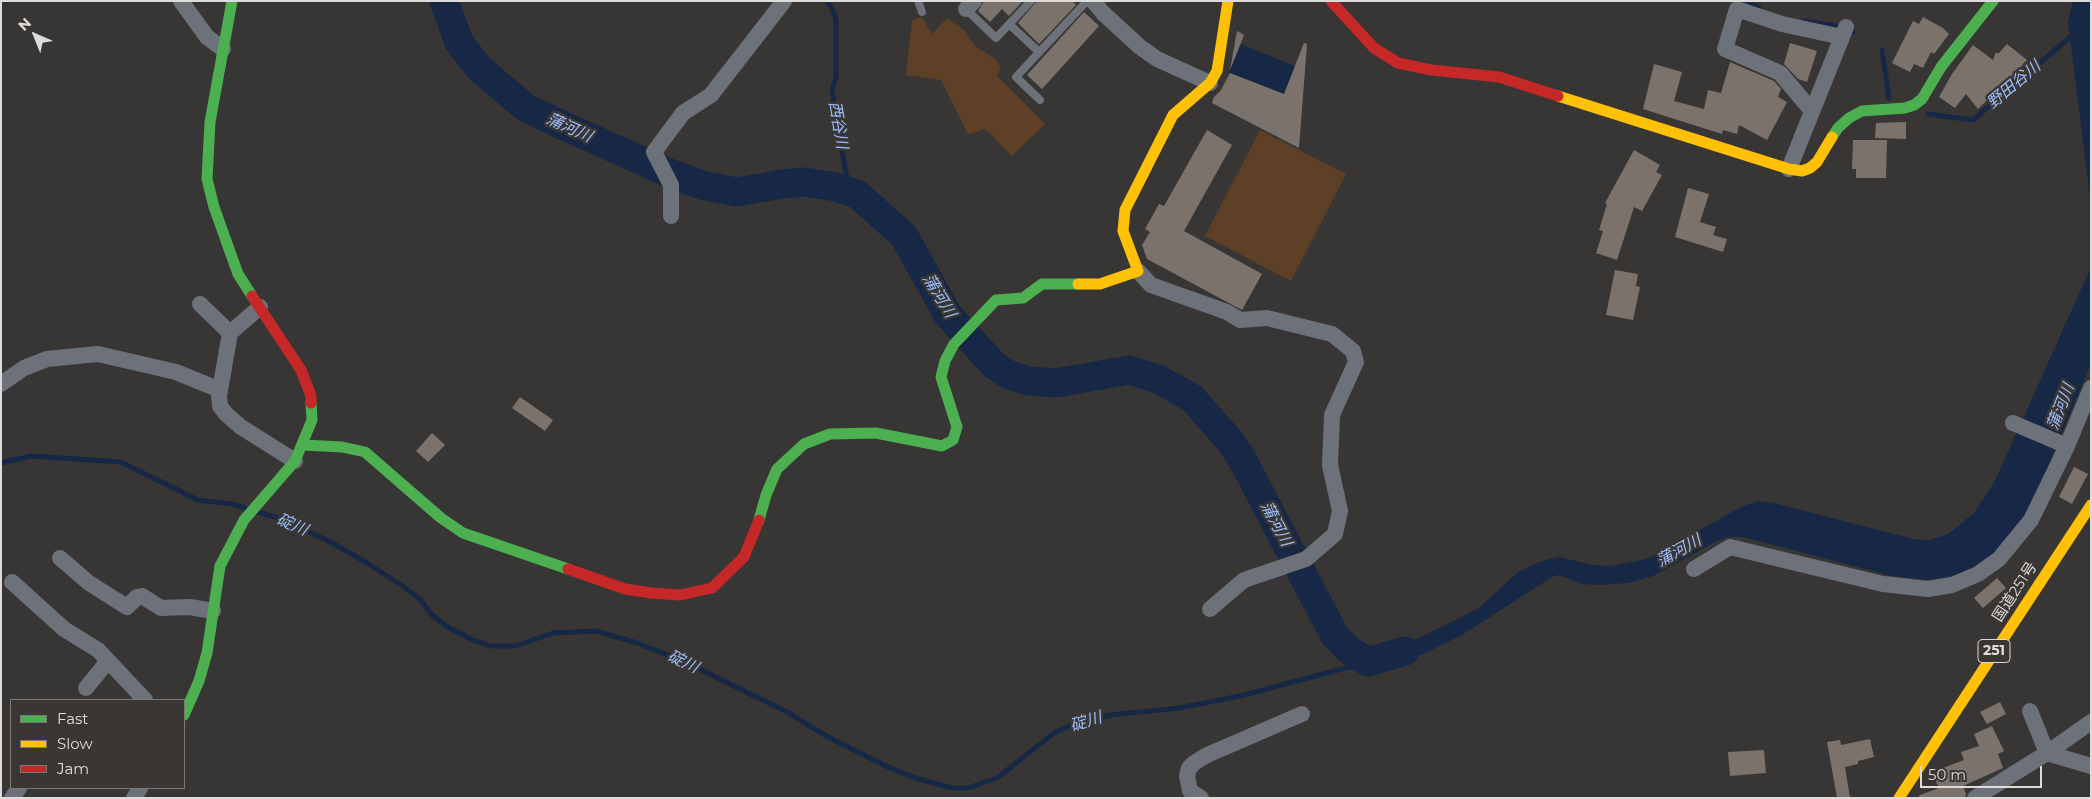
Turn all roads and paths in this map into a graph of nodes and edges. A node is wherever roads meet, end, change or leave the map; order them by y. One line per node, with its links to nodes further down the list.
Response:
1 (181, 1): 14 (street)
2 (232, 1): 14 (main road)
3 (784, 1): 20 (street)
4 (918, 1): 12 (lane)
5 (1031, 1): 13 (lane)
6 (1087, 1): 15 (lane)
7 (1093, 1): 16 (street)
8 (1228, 1): 16 (main road)
9 (1331, 1): 19 (main road)
10 (1993, 1): 19 (main road)
11 (970, 5): 13 (lane)
12 (922, 12)
13 (1010, 24): 15 (lane)
14 (223, 49): 23 (main road)
15 (1039, 52): 17 (lane)
16 (1210, 83): 21 (main road)
17 (1040, 100)
18 (1812, 111): 18 (street); 19 (street)
19 (1789, 169)
20 (671, 216)
21 (1138, 271): 29 (main road); 36 (street)
22 (200, 304): 24 (street)
23 (260, 307): 24 (street); 29 (main road)
24 (230, 333): 27 (street)
25 (1, 384): 27 (street)
26 (2091, 388): 30 (street)
27 (220, 390): 31 (street)
28 (2016, 424): 30 (street)
29 (303, 445): 31 (main road)
30 (2065, 446): 34 (street)
31 (295, 461): 37 (main road)
32 (2091, 505): 48 (main road, 国道251号 / 251)
33 (60, 558): 37 (street)
34 (1694, 569)
35 (12, 582): 38 (street)
36 (1210, 609)
37 (212, 611): 42 (main road)
38 (108, 661): 39 (street); 40 (street)
39 (86, 688)
40 (144, 699)
41 (2030, 710): 45 (street)
42 (185, 713)
43 (1302, 714): 47 (street)
44 (2091, 722): 45 (street)
45 (2047, 753): 46 (street); 49 (street)
46 (2091, 766)
47 (1201, 798)
48 (1899, 798)
49 (1975, 798)

